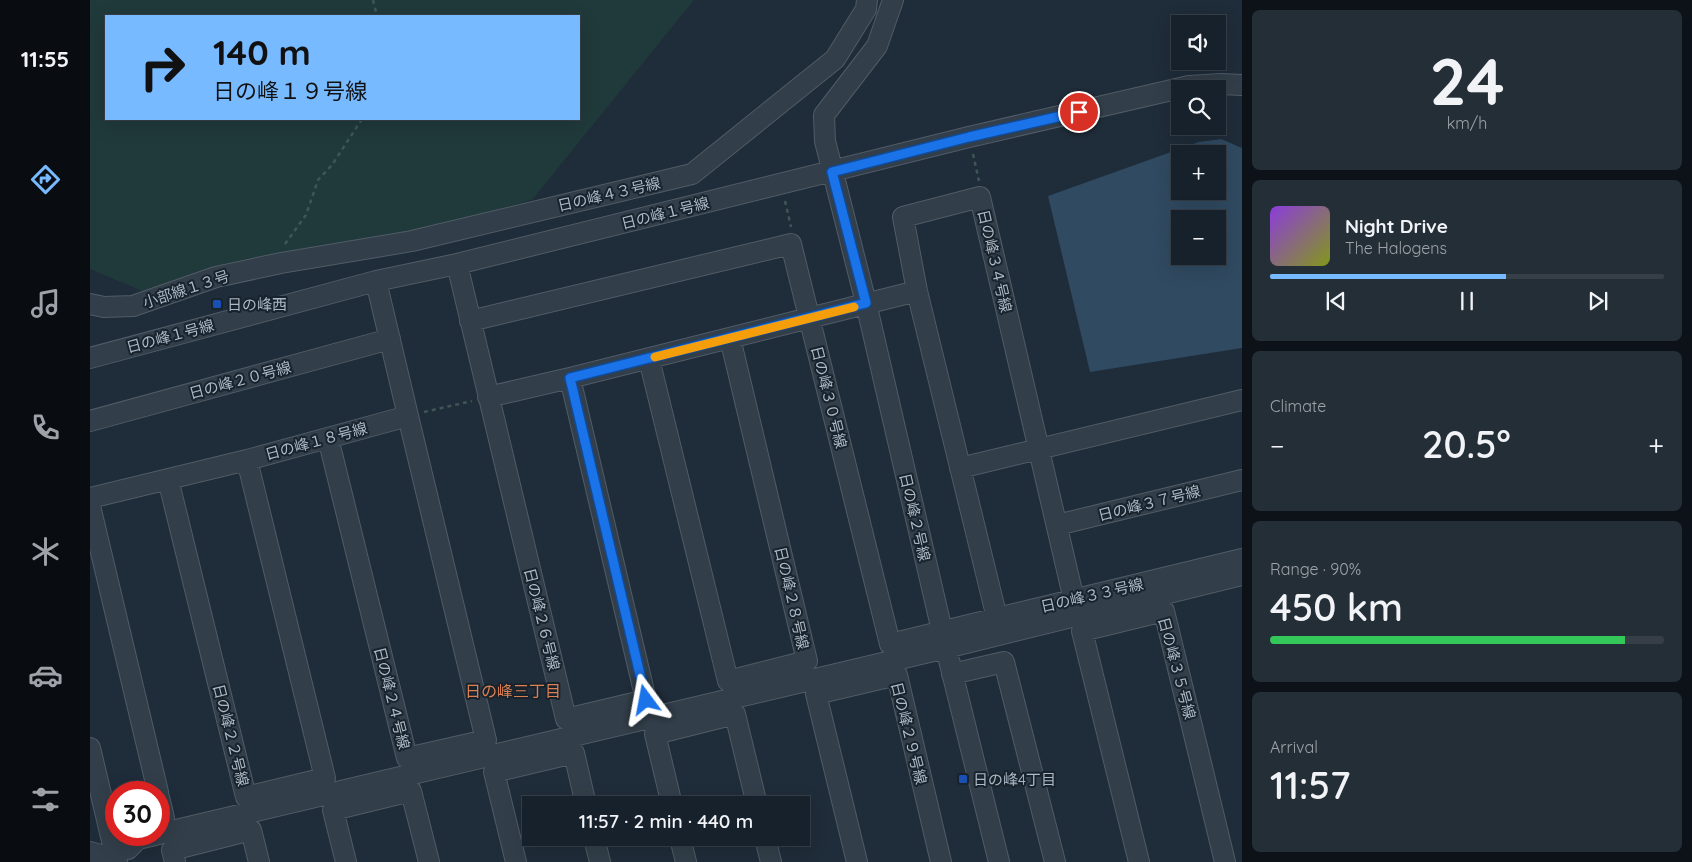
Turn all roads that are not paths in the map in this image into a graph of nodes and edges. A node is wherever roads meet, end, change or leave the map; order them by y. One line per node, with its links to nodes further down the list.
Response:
1 (867, 0): 5 (street, 日の峰４３号線)
2 (893, 0): 4 (street, 日の峰２号線)
3 (1242, 85): 4 (street, 日の峰１号線)
4 (832, 172): 6 (street, 日の峰１号線); 9 (street, 日の峰２号線)
5 (281, 263): 10 (street, 小部線１３号)
6 (456, 264): 7 (street, 日の峰１号線); 12 (street, 日の峰２６号線)
7 (376, 281): 14 (street); 15 (street, 日の峰１号線)
8 (917, 291): 9 (street); 23 (street, 日の峰３４号線); 25 (street, 日の峰３４号線)
9 (866, 303): 11 (street); 35 (street, 日の峰２号線)
10 (90, 304)
11 (809, 318): 12 (street, 日の峰３０号線); 13 (street); 35 (street, 日の峰３０号線)
12 (470, 320): 18 (street, 日の峰２６号線)
13 (730, 338): 16 (street); 16 (street, 日の峰２８号線)
14 (390, 339): 20 (street); 21 (street, 日の峰２０号線)
15 (90, 358)
16 (648, 359): 17 (street)
17 (570, 378): 18 (street); 18 (street, 日の峰２６号線)
18 (488, 397)
19 (1242, 400): 23 (street)
20 (408, 416): 22 (street, 日の峰１８号線); 22 (street, 日の峰２４号線)
21 (90, 421)
22 (328, 438): 24 (street, 日の峰１８号線)
23 (1039, 450): 25 (street); 30 (street, 日の峰３４号線)
24 (247, 460): 26 (street, 日の峰１８号線); 26 (street, 日の峰２２号線)
25 (960, 468): 34 (street, 日の峰３４号線)
26 (168, 479): 28 (street, 日の峰１８号線)
27 (1242, 480): 30 (street, 日の峰３７号線)
28 (90, 498)
29 (90, 506): 38 (street)
30 (1057, 526): 33 (street, 日の峰３４号線)
31 (1242, 559): 33 (street, 日の峰３３号線)
32 (1242, 575): 35 (street)
33 (1074, 600): 34 (street, 日の峰３３号線)
34 (996, 618): 35 (street, 日の峰３３号線)
35 (944, 640): 36 (street, 日の峰２号線); 43 (street)
36 (952, 674): 59 (street, 日の峰２号線); 60 (street)
37 (90, 748): 42 (street)
38 (155, 781)
39 (584, 796): 53 (street)
40 (670, 796): 41 (street)
41 (755, 796)
42 (105, 803)
43 (170, 831)
44 (124, 846): 48 (street)
45 (596, 846): 54 (street)
46 (682, 846): 55 (street)
47 (767, 846): 56 (street)
48 (109, 854)
49 (174, 862): 50 (street)
50 (259, 862)
51 (346, 862): 52 (street)
52 (429, 862)
53 (516, 862)
54 (600, 862)
55 (686, 862)
56 (771, 862)
57 (857, 862): 58 (street, 日の峰２９号線)
58 (941, 862)
59 (999, 862)
60 (1054, 862)
61 (1139, 862): 62 (street, 日の峰３５号線)
62 (1225, 862)

